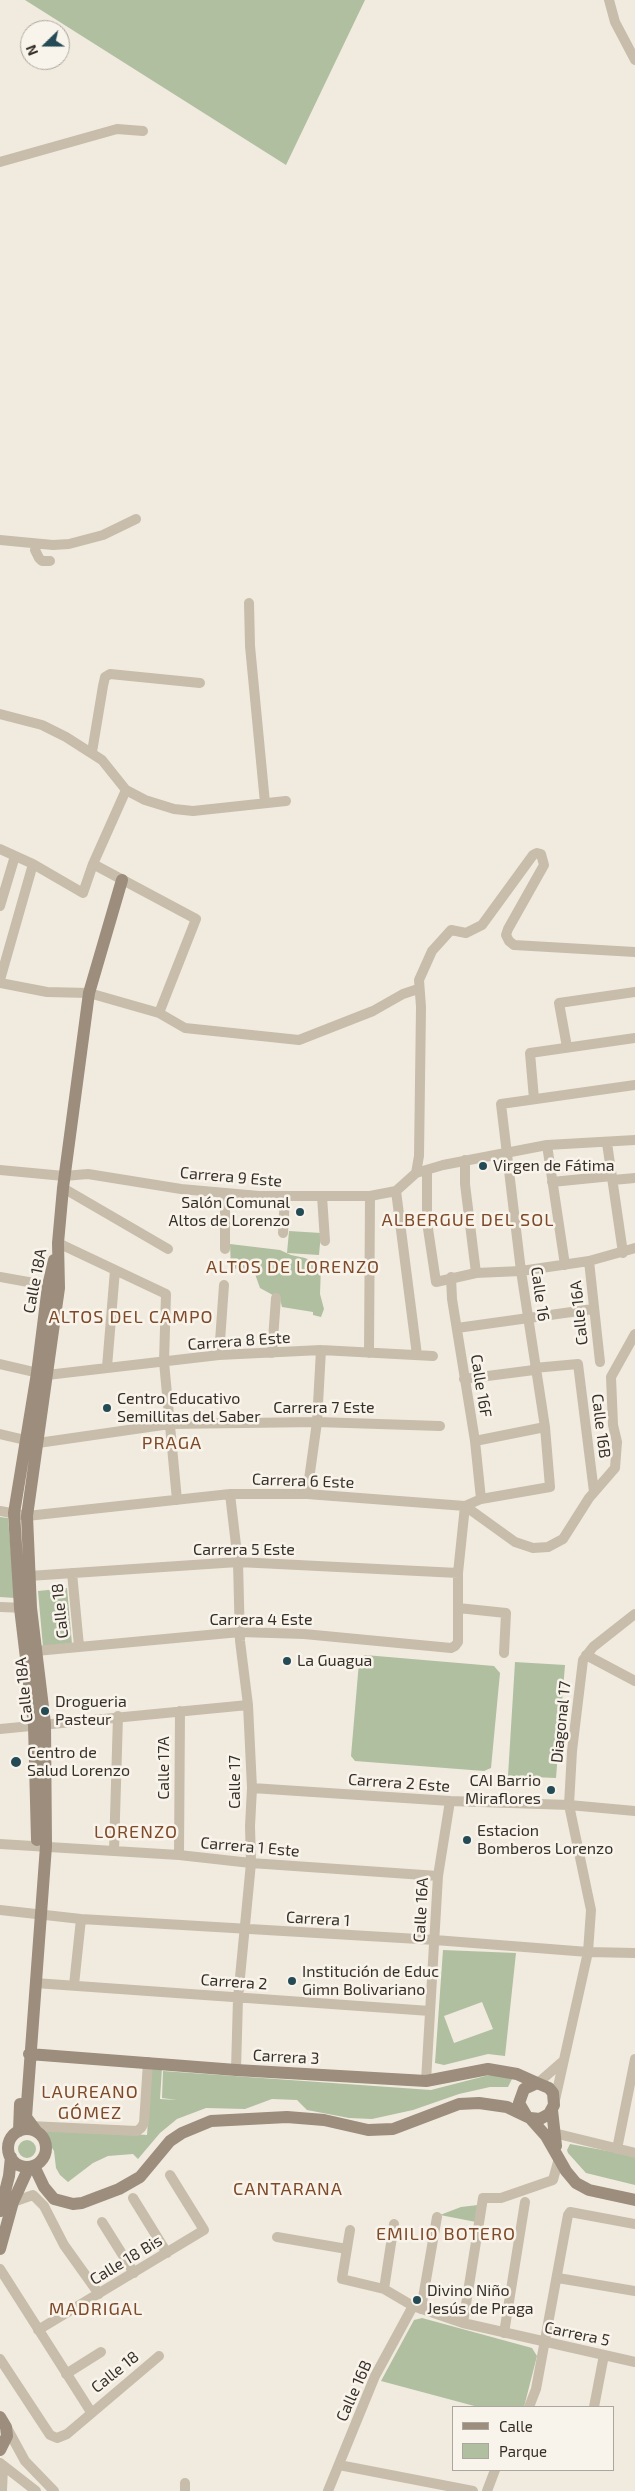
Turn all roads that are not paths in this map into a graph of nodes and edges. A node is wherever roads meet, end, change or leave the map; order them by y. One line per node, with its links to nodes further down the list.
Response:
1 (609, 0): 2 (street)
2 (635, 60)
3 (143, 131): 4 (street)
4 (0, 162)
5 (136, 519): 7 (street)
6 (0, 540): 7 (street)
7 (37, 544): 8 (street)
8 (50, 561)
9 (249, 603): 15 (street)
10 (200, 683): 12 (street)
11 (0, 714): 12 (street)
12 (92, 752): 13 (street)
13 (126, 790): 15 (street); 19 (street)
14 (286, 801): 15 (street)
15 (265, 803)
16 (0, 849): 17 (street)
17 (15, 856): 18 (street); 21 (street)
18 (34, 864): 19 (street); 23 (street)
19 (93, 864): 20 (street)
20 (122, 880): 26 (street, Calle 18A); 27 (street)
21 (0, 906)
22 (635, 952): 24 (street)
23 (0, 981): 26 (street)
24 (418, 989): 27 (street); 39 (street)
25 (635, 992): 29 (street)
26 (89, 993): 27 (street); 42 (street, Calle 18A)
27 (159, 1013)
28 (635, 1038): 29 (street)
29 (567, 1046): 31 (street)
30 (635, 1085): 31 (street)
31 (534, 1100): 35 (street, Calle 16)
32 (635, 1140): 33 (street)
33 (607, 1143): 34 (street); 40 (street)
34 (547, 1145): 35 (street); 43 (street)
35 (507, 1152): 36 (street); 59 (street, Calle 16)
36 (465, 1160): 38 (street); 60 (street)
37 (0, 1170): 42 (street)
38 (426, 1170): 39 (street); 61 (street)
39 (416, 1173): 44 (street)
40 (612, 1178): 41 (street); 43 (street); 55 (street)
41 (635, 1178)
42 (63, 1182): 45 (street, Carrera 9 Este); 50 (street, Calle 18A); 53 (street)
43 (552, 1182): 57 (street)
44 (396, 1191): 48 (street, Carrera 9 Este); 74 (street)
45 (225, 1193): 46 (street, Carrera 9 Este); 54 (street)
46 (285, 1196): 47 (street, Carrera 9 Este); 49 (street)
47 (322, 1196): 48 (street, Carrera 9 Este); 51 (street)
48 (370, 1196): 72 (street)
49 (283, 1233)
50 (58, 1242): 58 (street); 64 (street, Calle 18A)
51 (325, 1242)
52 (635, 1248): 55 (street)
53 (168, 1249)
54 (225, 1250)
55 (623, 1253): 56 (street)
56 (589, 1261): 57 (street); 66 (street, Calle 16A)
57 (565, 1265): 59 (street)
58 (115, 1270): 76 (street); 79 (street)
59 (521, 1270): 60 (street); 67 (street, Calle 16)
60 (476, 1273): 61 (street)
61 (451, 1277): 68 (street, Calle 16F)
62 (0, 1278): 64 (street)
63 (224, 1285): 73 (street)
64 (53, 1287): 81 (street, Calle 18A)
65 (276, 1298): 71 (street)
66 (593, 1310): 67 (street); 77 (street, Calle 16A)
67 (528, 1317): 68 (street); 80 (street, Calle 16)
68 (457, 1328): 82 (street, Calle 16F)
69 (635, 1334): 91 (street)
70 (321, 1350): 71 (street, Carrera 8 Este); 72 (street, Carrera 8 Este); 83 (street)
71 (272, 1353): 73 (street, Carrera 8 Este)
72 (369, 1353): 74 (street, Carrera 8 Este)
73 (219, 1355): 76 (street, Carrera 8 Este)
74 (416, 1355): 75 (street, Carrera 8 Este)
75 (434, 1356)
76 (164, 1362): 79 (street, Carrera 8 Este); 84 (street)
77 (600, 1362)
78 (0, 1364): 81 (street)
79 (107, 1367): 81 (street, Carrera 8 Este)
80 (534, 1369): 82 (street); 86 (street, Calle 16); 91 (street, Calle 16B)
81 (42, 1374): 88 (street, Calle 18A); 90 (street, Calle 18A)
82 (464, 1379): 89 (street, Calle 16F)
83 (316, 1422): 84 (street, Carrera 7 Este); 85 (street, Carrera 7 Este); 93 (street)
84 (170, 1424): 90 (street, Carrera 7 Este); 94 (street)
85 (440, 1426)
86 (544, 1427): 89 (street); 95 (street, Calle 16)
87 (0, 1434): 88 (street, Carrera 7 Este)
88 (25, 1440): 90 (street, Carrera 7 Este); 98 (street, Calle 18A)
89 (475, 1441): 95 (street, Calle 16F)
90 (38, 1443): 99 (street, Calle 18A)
91 (594, 1492): 96 (street)
92 (230, 1494): 93 (street, Carrera 6 Este); 94 (street, Carrera 6 Este); 100 (street, Calle 17)
93 (307, 1494): 96 (street, Carrera 6 Este)
94 (177, 1500): 99 (street, Carrera 6 Este)
95 (481, 1500): 96 (street)
96 (465, 1506): 102 (street)
97 (0, 1511): 98 (street)
98 (14, 1513): 99 (street); 105 (street, Calle 18A)
99 (27, 1516): 103 (street, Calle 18A)
100 (238, 1562): 101 (street, Carrera 5 Este); 102 (street, Carrera 5 Este); 108 (street, Calle 17)
101 (72, 1573): 103 (street, Carrera 5 Este); 109 (street, Calle 18)
102 (458, 1573): 106 (street)
103 (29, 1576): 105 (street, Calle 18A)
104 (0, 1607): 105 (street)
105 (25, 1608): 110 (street, Calle 18A); 117 (street, Calle 18A)
106 (458, 1608): 108 (street, Carrera 4 Este); 111 (street)
107 (635, 1614): 112 (street)
108 (240, 1632): 109 (street, Carrera 4 Este); 114 (street, Calle 17)
109 (79, 1646): 110 (street, Carrera 4 Este)
110 (36, 1650): 117 (street, Calle 18A)
111 (504, 1653)
112 (586, 1655): 113 (street); 121 (street, Diagonal 17)
113 (635, 1682)
114 (248, 1705): 115 (street); 119 (street, Calle 17)
115 (180, 1711): 116 (street); 126 (street, Calle 17A)
116 (118, 1716): 117 (street); 125 (street)
117 (40, 1725): 118 (street); 124 (street, Calle 18A)
118 (0, 1729)
119 (252, 1788): 120 (street, Carrera 2 Este); 127 (street, Calle 17)
120 (450, 1801): 121 (street, Carrera 2 Este); 128 (street, Calle 16A)
121 (569, 1806): 122 (street, Carrera 2 Este); 134 (street, Diagonal 17)
122 (635, 1811)
123 (0, 1844): 124 (street, Carrera 1 Este)
124 (42, 1846): 125 (street, Carrera 1 Este); 130 (street, Calle 18A)
125 (114, 1851): 126 (street, Carrera 1 Este)
126 (179, 1855): 127 (street, Carrera 1 Este)
127 (252, 1863): 128 (street, Carrera 1 Este); 132 (street, Calle 17)
128 (438, 1876): 133 (street, Calle 16A)
129 (0, 1910): 130 (street, Carrera 1)
130 (36, 1915): 131 (street, Carrera 1); 136 (street, Calle 18A); 149 (street, Calle 18A)
131 (81, 1919): 132 (street, Carrera 1); 137 (street)
132 (245, 1930): 133 (street, Carrera 1); 138 (street, Calle 17)
133 (435, 1940): 134 (street, Carrera 1); 139 (street, Calle 16A)
134 (588, 1952): 135 (street, Carrera 1); 142 (street, Diagonal 17)
135 (635, 1954)
136 (35, 1983): 137 (street, Carrera 2); 140 (street, Calle 18A)
137 (74, 1985): 138 (street, Carrera 2)
138 (238, 1998): 139 (street, Carrera 2); 144 (street, Calle 17)
139 (430, 2011): 145 (street, Calle 16A)
140 (29, 2054): 143 (street, Carrera 3); 149 (street, Calle 18A)
141 (635, 2059): 152 (street)
142 (563, 2061): 146 (street); 147 (street, Diagonal 17)
143 (148, 2062): 144 (street, Carrera 3); 149 (street)
144 (236, 2070): 145 (street, Carrera 3)
145 (426, 2081): 146 (street, Carrera 3)
146 (538, 2083): 147 (street); 148 (street)
147 (553, 2107): 148 (street); 150 (street)
148 (528, 2116): 155 (street); 156 (street)
149 (25, 2130): 151 (street); 153 (street); 156 (street)
150 (554, 2133): 152 (street); 155 (street)
151 (0, 2136)
152 (617, 2149): 154 (street)
153 (7, 2151): 156 (street); 162 (street)
154 (635, 2153)
155 (559, 2158): 159 (street); 179 (street)
156 (31, 2166): 160 (street)
157 (170, 2175): 171 (street, Calle 18 Bis)
158 (133, 2198): 171 (street)
159 (635, 2200)
160 (13, 2202): 169 (street); 177 (street)
161 (525, 2202): 181 (street)
162 (0, 2211)
163 (437, 2217): 178 (street, Calle 16B)
164 (102, 2222): 173 (street)
165 (394, 2224): 175 (street)
166 (635, 2224): 174 (street)
167 (350, 2230): 170 (street)
168 (277, 2237): 170 (street)
169 (0, 2249)
170 (348, 2249): 175 (street, Carrera 5)
171 (167, 2253): 173 (street, Calle 18 Bis)
172 (0, 2269): 180 (street)
173 (134, 2273): 177 (street, Calle 18 Bis)
174 (558, 2278): 176 (street); 182 (street)
175 (384, 2289): 178 (street, Carrera 5)
176 (635, 2291)
177 (99, 2294): 180 (street, Calle 18 Bis)
178 (417, 2307): 179 (street, Carrera 5); 195 (street, Calle 16B)
179 (463, 2322): 181 (street, Carrera 5)
180 (38, 2330): 188 (street)
181 (504, 2333): 182 (street, Carrera 5)
182 (546, 2343): 184 (street, Carrera 5); 189 (street)
183 (101, 2352): 188 (street)
184 (604, 2355): 187 (street, Carrera 5); 190 (street)
185 (159, 2356): 191 (street, Calle 18)
186 (0, 2359): 191 (street, Calle 18)
187 (635, 2362)
188 (66, 2374): 191 (street)
189 (529, 2406)
190 (594, 2406)
191 (90, 2412)
192 (2, 2419): 193 (street); 199 (street)
193 (0, 2450)
194 (2, 2464): 197 (street); 198 (street)
195 (339, 2465): 200 (street, Calle 16B); 201 (street)
196 (495, 2471): 202 (street)
197 (2, 2491)
198 (36, 2491)
199 (54, 2491)
200 (328, 2491)
201 (473, 2491)
202 (487, 2491)

